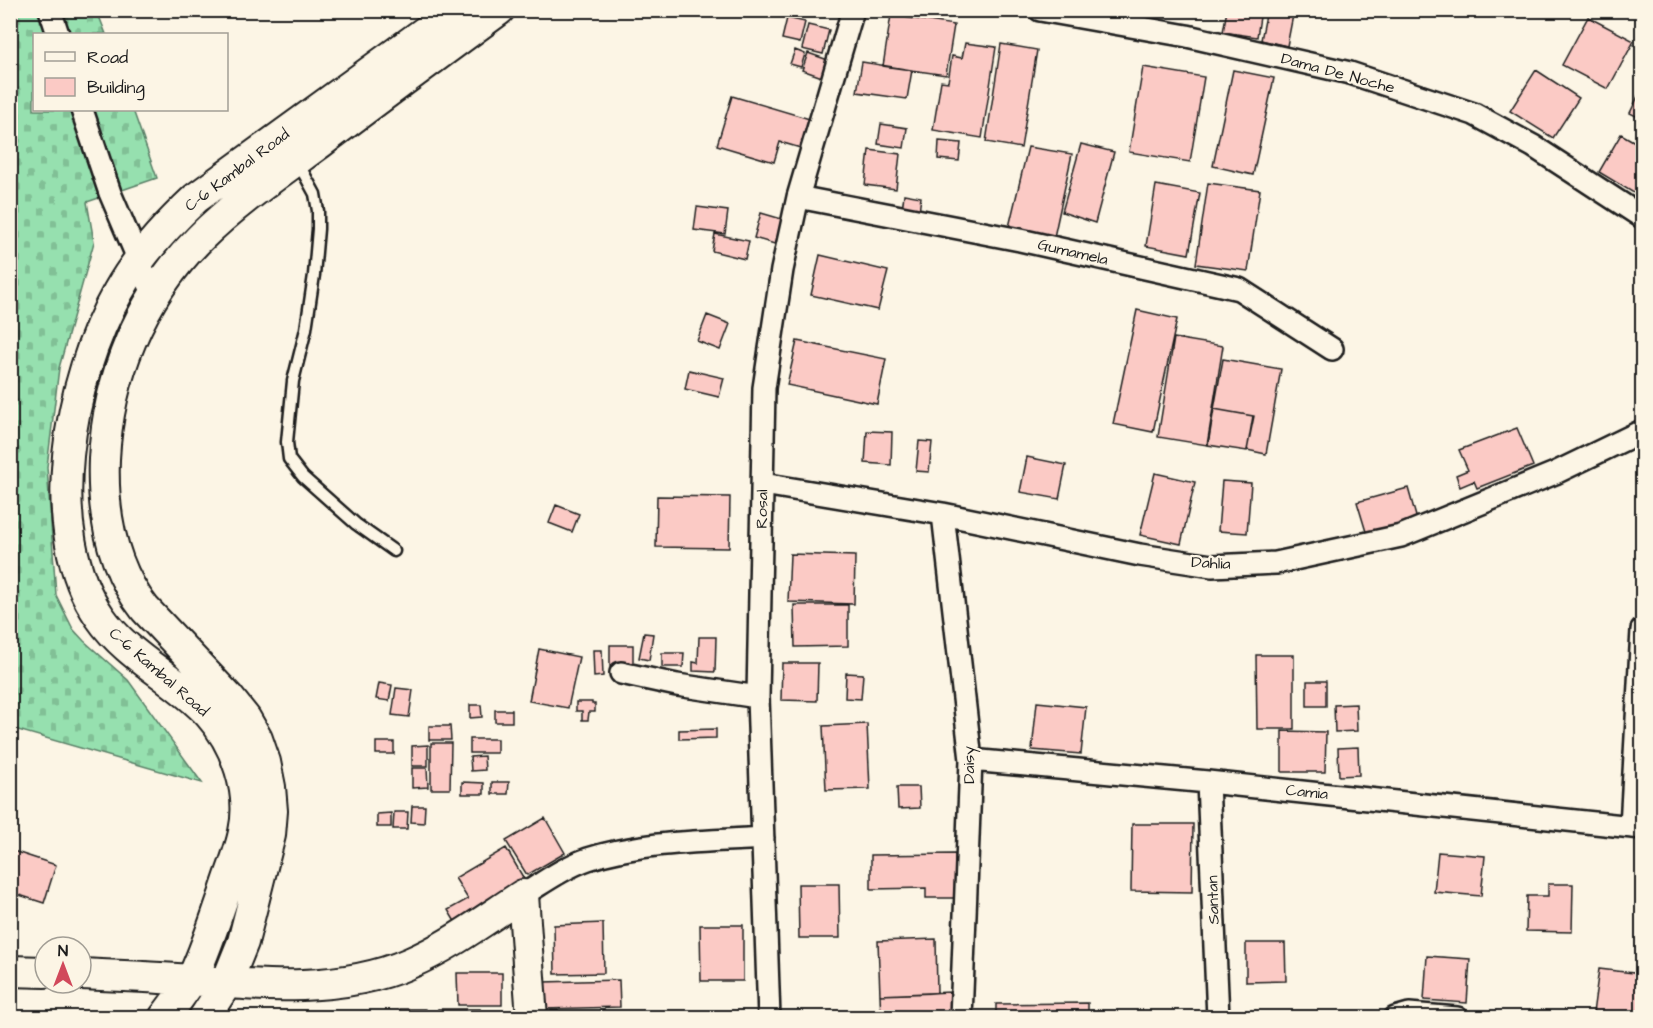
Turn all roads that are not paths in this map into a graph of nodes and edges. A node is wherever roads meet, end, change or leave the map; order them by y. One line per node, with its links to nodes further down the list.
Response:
1 (50, 10): 6 (street)
2 (455, 10): 11 (main road, C-6 Kambal Road)
3 (499, 10): 8 (main road, C-6 Kambal Road)
4 (853, 10): 9 (street, Rosal)
5 (1040, 10): 10 (street, Dama De Noche)
6 (57, 33)
7 (82, 111): 11 (street)
8 (297, 160): 12 (main road, C-6 Kambal Road); 17 (lane)
9 (798, 197): 13 (street, Gumamela); 15 (street, Rosal)
10 (1642, 217)
11 (137, 261): 12 (street); 29 (main road, C-6 Kambal Road)
12 (154, 296): 30 (main road, C-6 Kambal Road)
13 (1332, 349)
14 (1642, 431): 16 (street, Dahlia)
15 (763, 484): 16 (street, Dahlia); 20 (street, Rosal)
16 (944, 514): 21 (street, Daisy)
17 (394, 552)
18 (1642, 630): 23 (street)
19 (621, 673): 20 (street)
20 (758, 697): 24 (street, Rosal)
21 (970, 760): 22 (street, Camia); 35 (street, Daisy)
22 (1208, 782): 23 (street, Camia); 36 (street, Santan)
23 (1637, 827)
24 (763, 838): 25 (street); 34 (street, Rosal)
25 (523, 895): 30 (main road); 33 (main road)
26 (10, 971): 27 (main road)
27 (33, 972)
28 (93, 975): 29 (main road)
29 (191, 980): 30 (main road); 31 (main road, C-6 Kambal Road)
30 (226, 984): 32 (main road, C-6 Kambal Road)
31 (164, 1017)
32 (204, 1017)
33 (532, 1017)
34 (769, 1017)
35 (961, 1017)
36 (1218, 1017)
37 (1395, 1017): 38 (street)
38 (1457, 1017)

